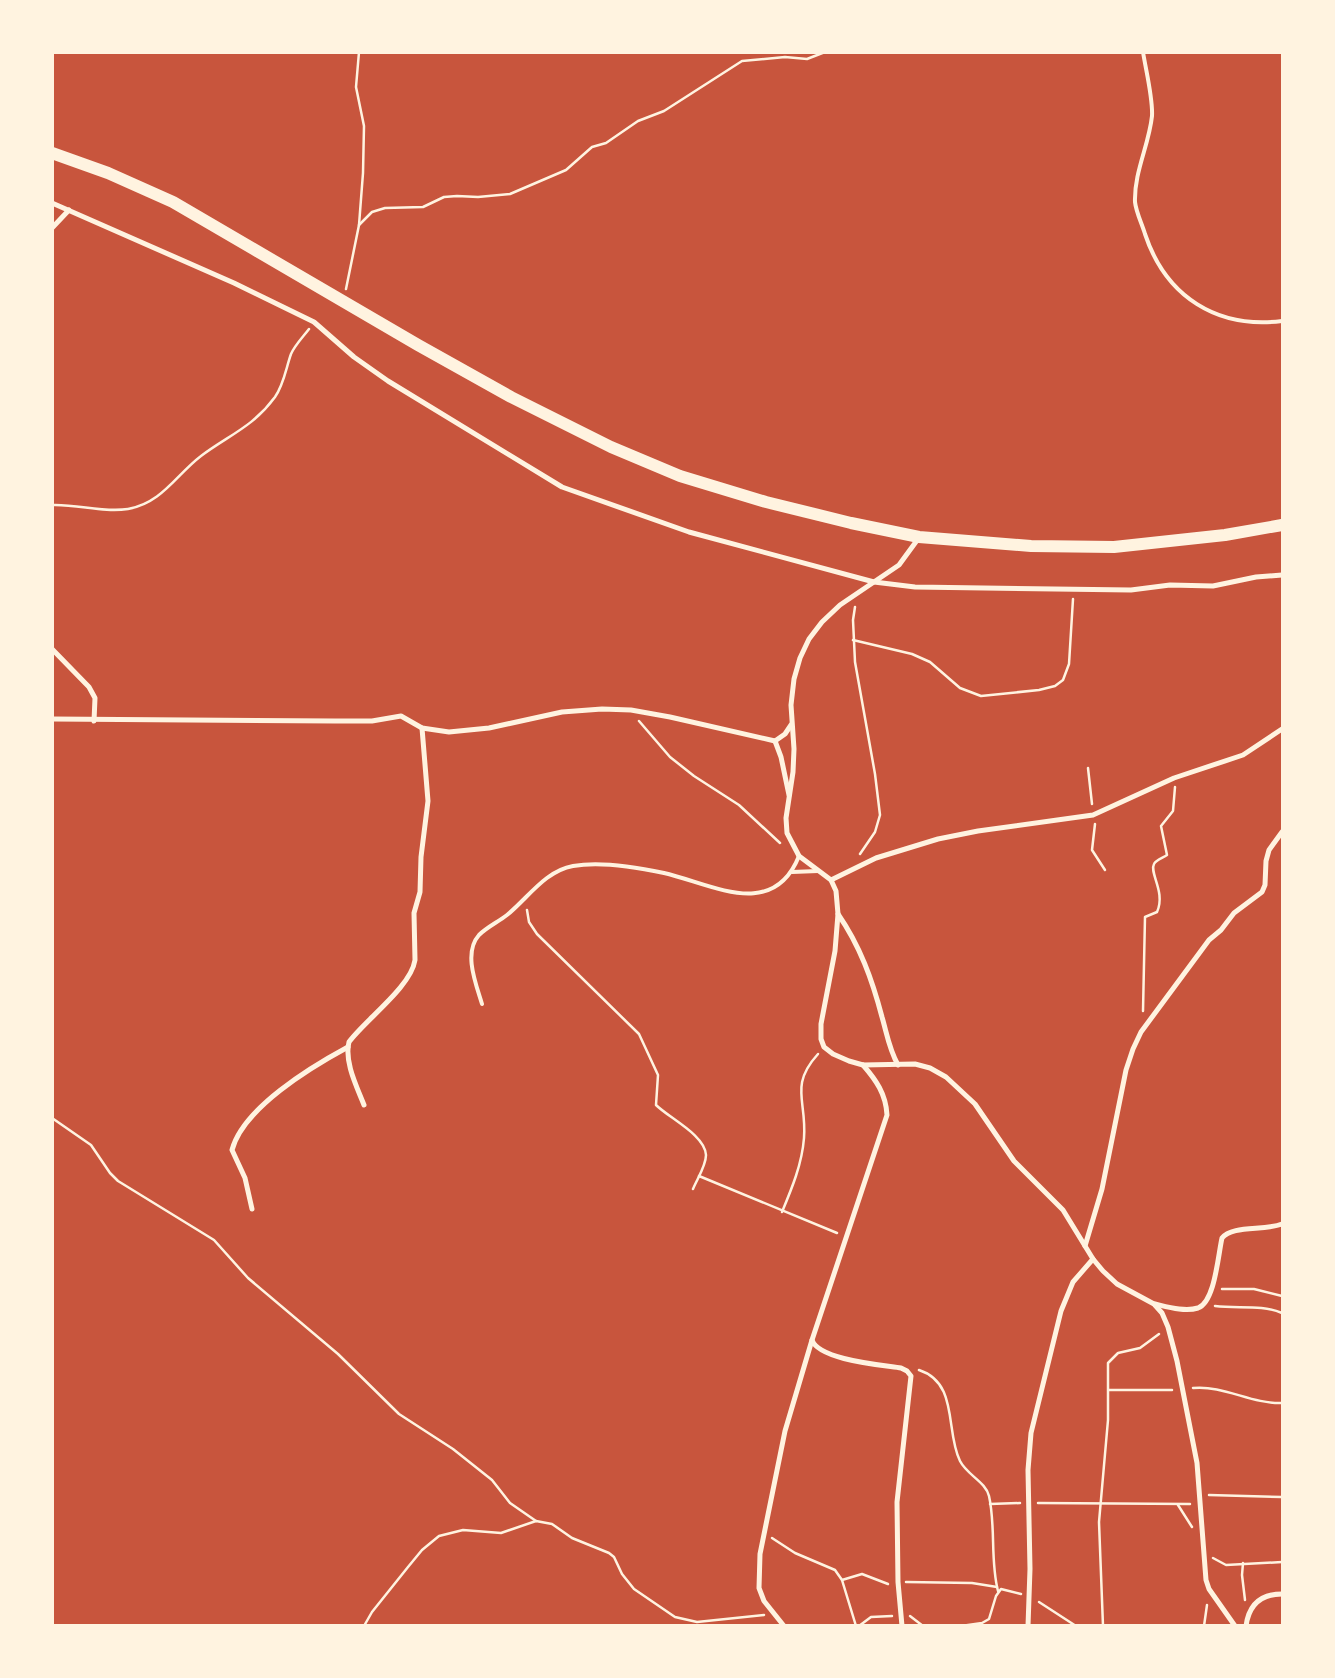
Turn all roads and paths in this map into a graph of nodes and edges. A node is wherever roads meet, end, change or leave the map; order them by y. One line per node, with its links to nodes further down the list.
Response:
1 (359, 52): 7 (path)
2 (826, 52): 7 (path)
3 (1143, 52): 10 (lane)
4 (52, 153): 9 (highway)
5 (52, 203): 6 (street)
6 (69, 210): 8 (street); 11 (street)
7 (359, 225): 9 (path)
8 (52, 228)
9 (342, 302): 14 (highway)
10 (1282, 321)
11 (314, 322): 12 (path); 16 (street)
12 (52, 505)
13 (1282, 525): 14 (highway)
14 (920, 537): 16 (street)
15 (1282, 575): 17 (street)
16 (874, 582): 17 (street); 18 (street)
17 (1073, 588): 19 (path)
18 (857, 595): 19 (path); 24 (street)
19 (853, 640): 35 (path)
20 (52, 649): 23 (street)
21 (631, 710): 25 (street); 27 (street); 33 (path)
22 (52, 719): 23 (street)
23 (94, 721): 25 (street)
24 (791, 725): 27 (street); 30 (street)
25 (422, 728): 44 (street)
26 (1282, 729): 29 (street)
27 (775, 741): 30 (street)
28 (1088, 768): 31 (path)
29 (1174, 778): 31 (street); 43 (path)
30 (790, 795): 33 (street)
31 (1093, 815): 35 (street); 36 (path)
32 (1282, 832): 43 (street)
33 (795, 850): 34 (street)
34 (799, 856): 37 (street); 38 (lane)
35 (850, 870): 39 (street)
36 (1105, 870)
37 (821, 871): 38 (lane); 39 (street)
38 (792, 872): 40 (lane)
39 (832, 880): 41 (street)
40 (526, 899): 42 (lane); 50 (path)
41 (838, 914): 45 (street); 47 (street)
42 (482, 1004)
43 (1141, 1032): 56 (street)
44 (348, 1047): 48 (street); 52 (street)
45 (824, 1048): 46 (street); 53 (path)
46 (863, 1064): 47 (street); 55 (street)
47 (898, 1065): 56 (street)
48 (364, 1105)
49 (52, 1118): 76 (path)
50 (699, 1176): 51 (path); 53 (path)
51 (692, 1189)
52 (252, 1209)
53 (782, 1212): 55 (path)
54 (1282, 1224): 58 (street)
55 (847, 1237): 64 (street)
56 (1085, 1246): 57 (street)
57 (1093, 1259): 60 (street); 71 (street)
58 (1212, 1289): 59 (path); 61 (street)
59 (1282, 1296)
60 (1154, 1304): 61 (street); 63 (street)
61 (1204, 1305): 62 (path)
62 (1282, 1313)
63 (1168, 1327): 66 (path); 67 (street)
64 (812, 1340): 65 (street); 77 (street)
65 (907, 1371): 74 (path); 83 (street)
66 (1109, 1390): 67 (path); 72 (path)
67 (1183, 1390): 68 (path); 69 (street)
68 (1282, 1403)
69 (1201, 1495): 70 (path); 73 (street)
70 (1282, 1497)
71 (1027, 1502): 72 (path); 74 (path); 88 (street)
72 (1100, 1503): 75 (path); 99 (path)
73 (1202, 1503): 75 (path); 78 (street)
74 (990, 1504): 84 (path)
75 (1178, 1505): 78 (path)
76 (536, 1521): 90 (path); 92 (path)
77 (764, 1531): 82 (path); 90 (street)
78 (1203, 1536): 79 (street)
79 (1204, 1550): 81 (path); 85 (street)
80 (1282, 1562): 81 (path)
81 (1243, 1563): 91 (path)
82 (842, 1580): 83 (path); 94 (path)
83 (898, 1582): 84 (path); 89 (street)
84 (997, 1587): 86 (path)
85 (1210, 1589): 100 (path); 101 (street)
86 (998, 1591): 88 (path); 96 (path)
87 (1282, 1594): 91 (street)
88 (1029, 1598): 97 (street); 98 (path)
89 (902, 1612): 94 (path); 95 (street)
90 (774, 1614): 93 (street)
91 (1246, 1623)
92 (364, 1626)
93 (784, 1626)
94 (858, 1626)
95 (902, 1626)
96 (961, 1626)
97 (1028, 1626)
98 (1076, 1626)
99 (1103, 1626)
100 (1204, 1626)
101 (1235, 1626)

